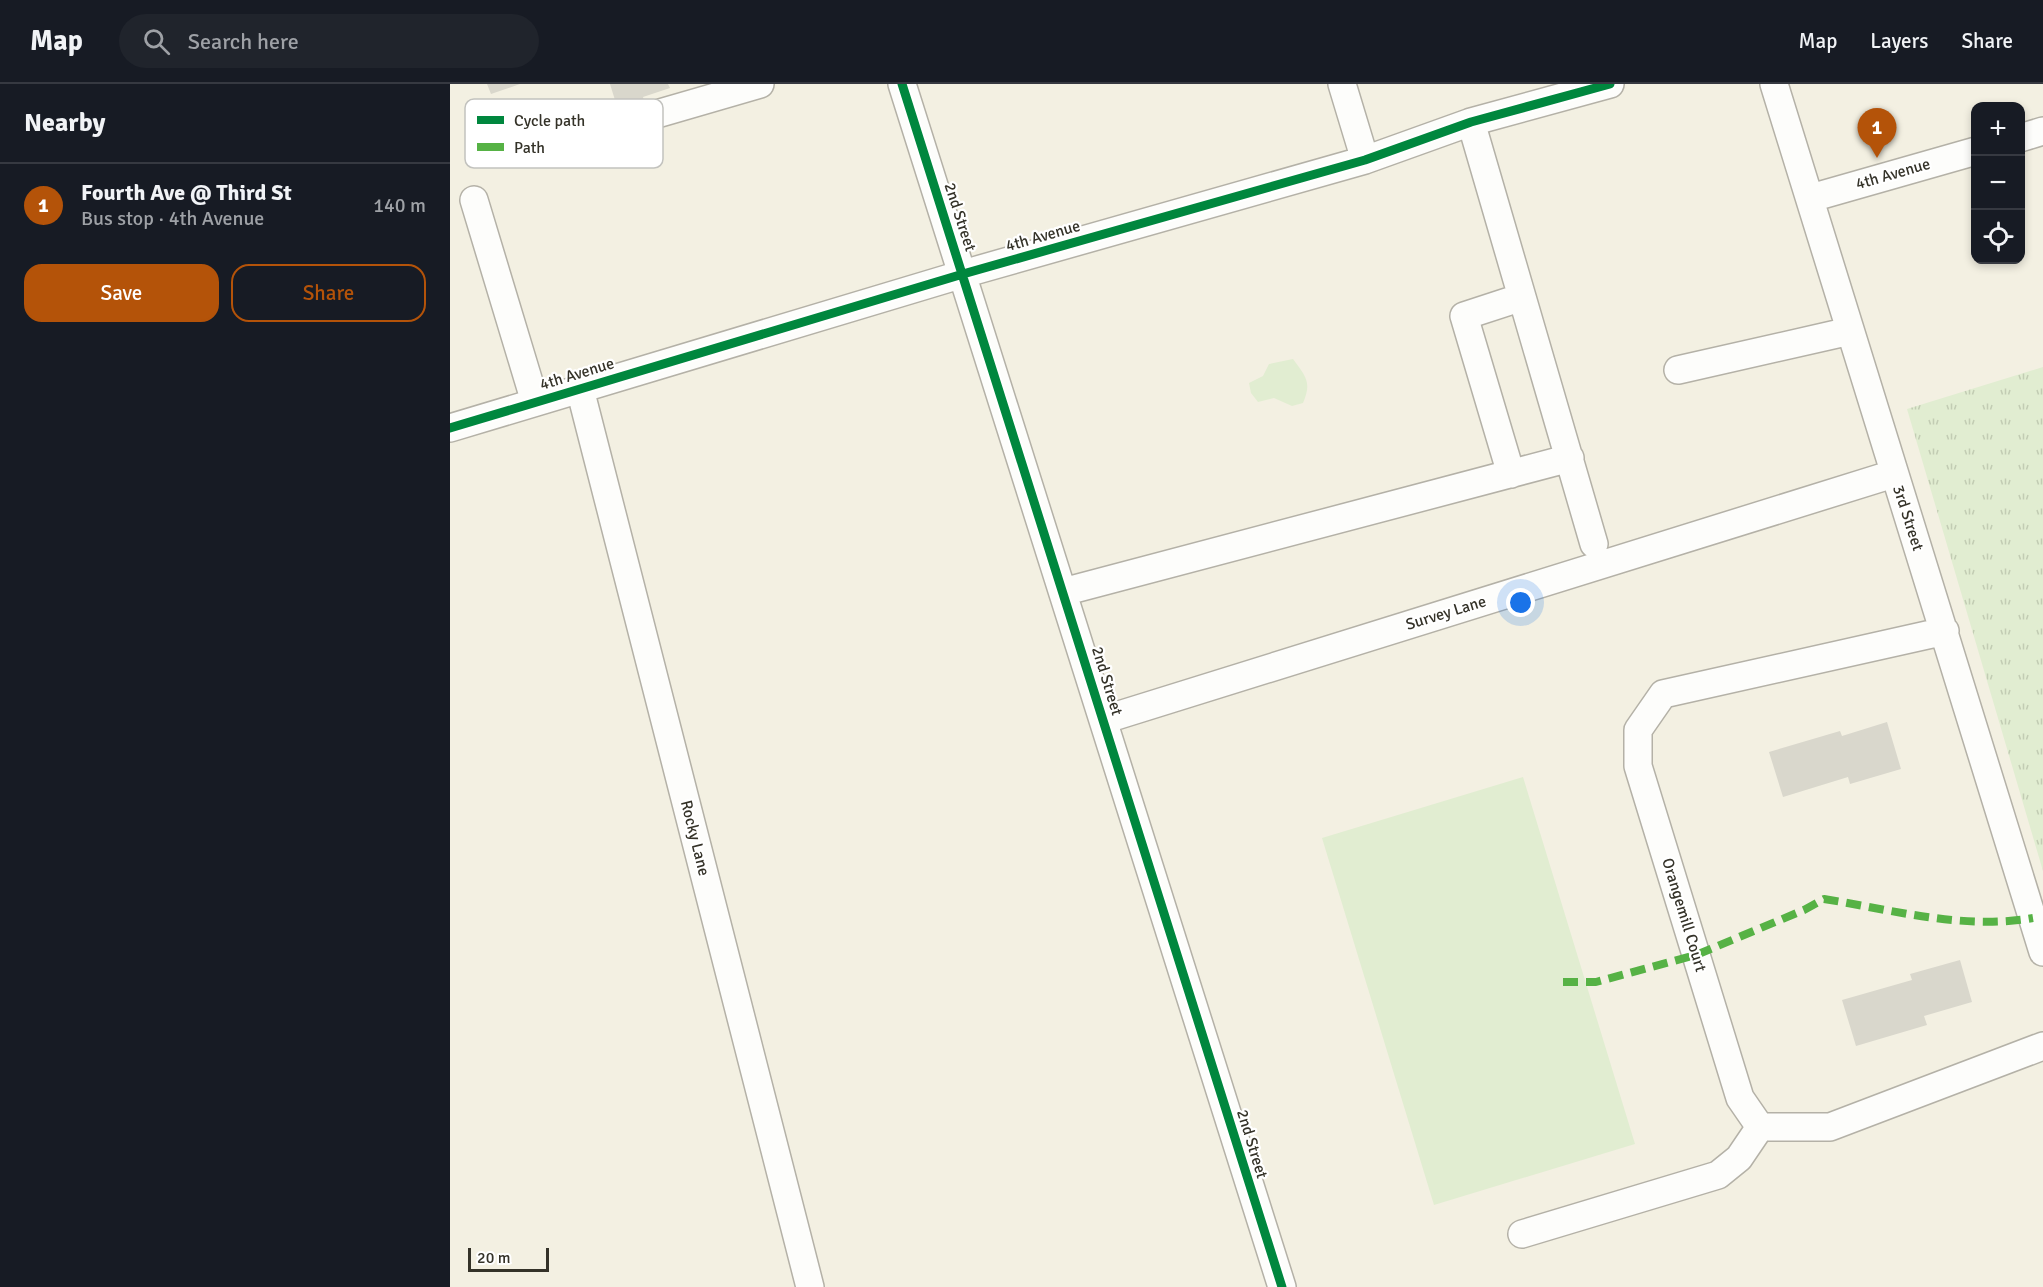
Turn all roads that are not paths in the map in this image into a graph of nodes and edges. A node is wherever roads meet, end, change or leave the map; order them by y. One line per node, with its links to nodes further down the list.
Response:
1 (760, 84): 6 (street)
2 (902, 84): 14 (street, 2nd Street)
3 (1342, 84): 11 (street)
4 (1610, 84): 7 (street, 4th Avenue)
5 (1774, 84): 12 (street, 3rd Street)
6 (663, 112)
7 (1472, 122): 11 (street, 4th Avenue); 15 (street)
8 (2043, 131): 9 (street)
9 (2025, 136)
10 (1971, 152): 12 (street, 4th Avenue)
11 (1365, 160): 14 (street, 4th Avenue)
12 (1811, 198): 16 (street, 3rd Street)
13 (474, 200): 19 (street)
14 (963, 274): 18 (street, 4th Avenue); 25 (street, 2nd Street)
15 (1522, 297): 21 (street); 22 (street)
16 (1850, 331): 17 (street); 23 (street, 3rd Street)
17 (1678, 370)
18 (580, 389): 19 (street, 4th Avenue); 32 (street, Rocky Lane)
19 (535, 402): 20 (street, 4th Avenue)
20 (450, 428)
21 (1570, 458): 22 (street); 24 (street)
22 (1511, 474): 25 (street)
23 (1893, 474): 26 (street, 3rd Street); 27 (street, Survey Lane)
24 (1594, 544)
25 (1063, 592): 27 (street, 2nd Street)
26 (1945, 632): 28 (street, 3rd Street); 30 (street, Orangemill Court)
27 (1103, 720): 33 (street, 2nd Street)
28 (2043, 952)
29 (2043, 1046): 30 (street)
30 (1760, 1127): 31 (street)
31 (1522, 1234)
32 (810, 1287)
33 (1282, 1287)

